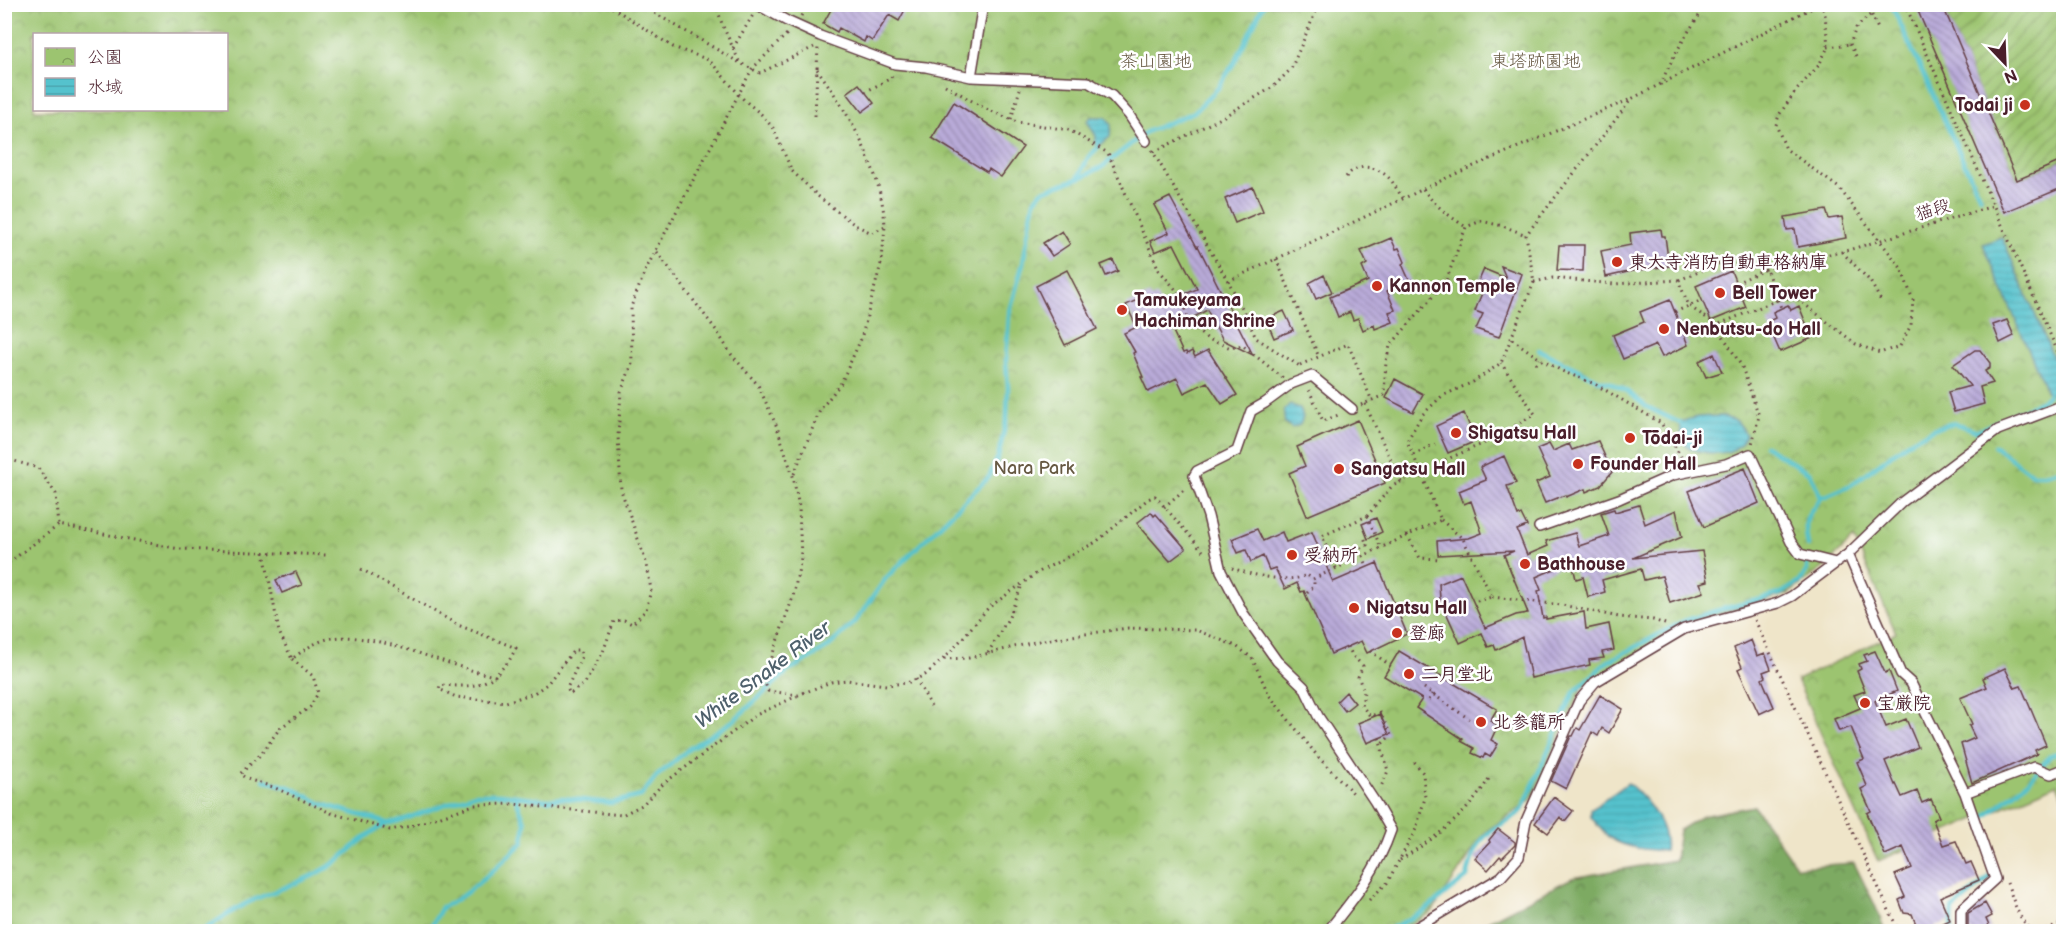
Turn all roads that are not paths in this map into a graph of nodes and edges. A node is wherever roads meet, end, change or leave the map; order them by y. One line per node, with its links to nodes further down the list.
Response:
1 (983, 4): 3 (lane)
2 (757, 5): 3 (lane)
3 (971, 77): 4 (lane)
4 (1146, 141)
5 (2064, 405): 8 (lane)
6 (1352, 409): 12 (lane)
7 (1539, 527): 9 (lane)
8 (1848, 554): 9 (lane); 11 (lane)
9 (1836, 563): 13 (lane)
10 (2064, 769): 11 (lane)
11 (1965, 794): 14 (lane)
12 (1326, 932)
13 (1409, 932)
14 (1961, 932)

